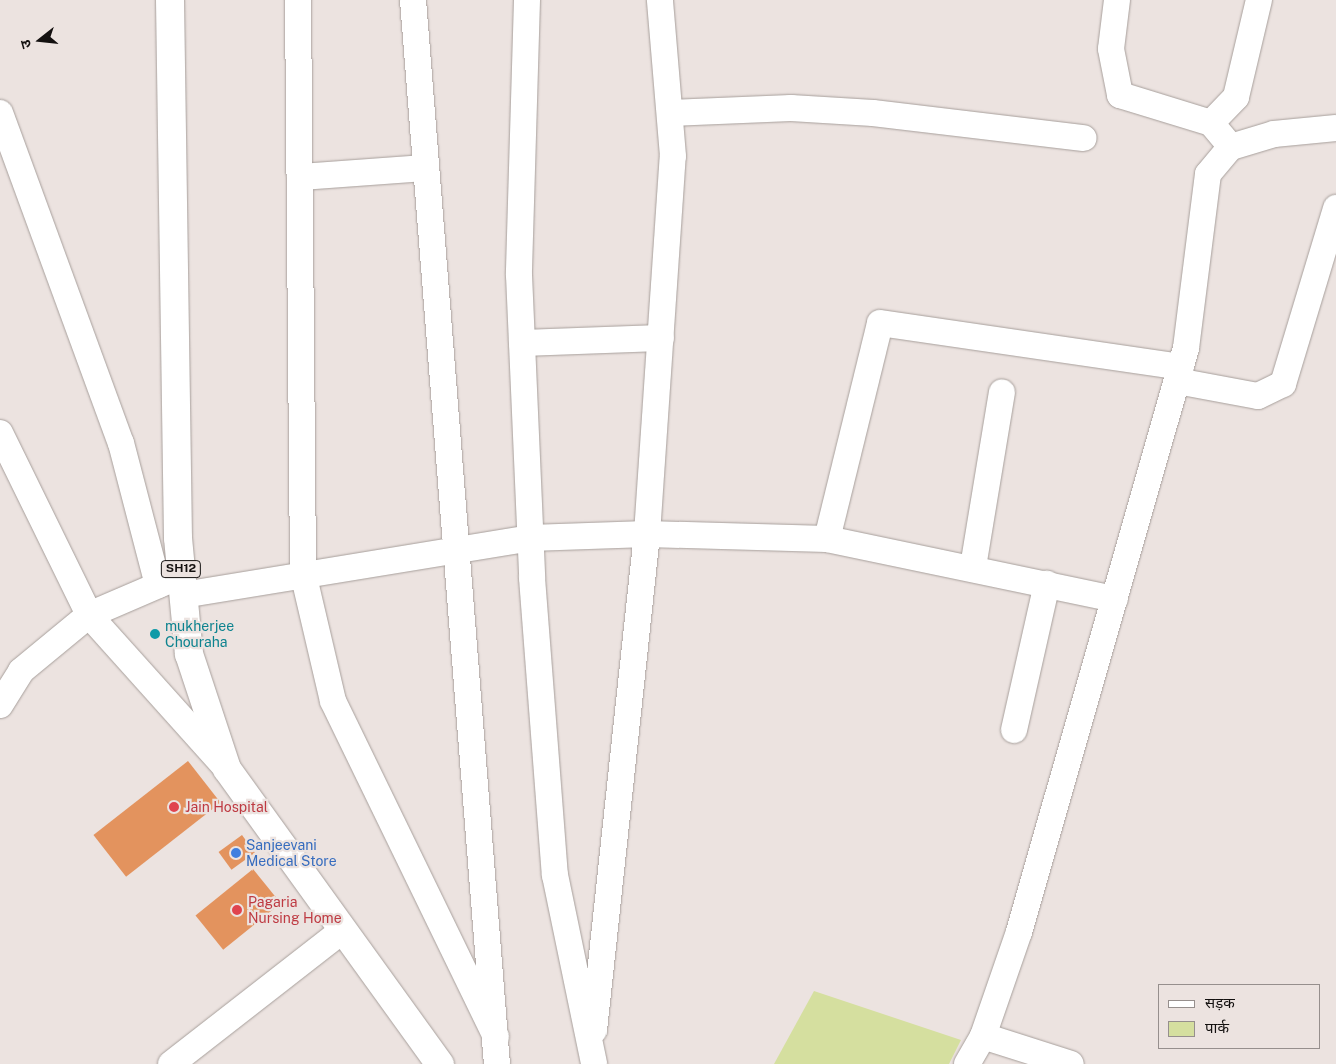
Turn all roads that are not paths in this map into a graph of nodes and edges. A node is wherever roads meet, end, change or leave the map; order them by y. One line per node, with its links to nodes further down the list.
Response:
1 (170, 0): 29 (main road, SH12)
2 (298, 0): 15 (street)
3 (413, 0): 14 (street)
4 (528, 0): 18 (street)
5 (660, 0): 9 (street)
6 (1117, 0): 10 (street)
7 (1258, 0): 10 (street)
8 (0, 113): 29 (street)
9 (670, 113): 12 (street); 17 (street)
10 (1211, 123): 13 (street)
11 (1336, 128): 13 (street)
12 (1084, 138)
13 (1231, 147): 19 (street)
14 (426, 168): 15 (street); 25 (street)
15 (300, 177): 27 (street)
16 (1336, 208): 19 (street)
17 (661, 338): 18 (street); 22 (street)
18 (522, 343): 23 (street)
19 (1179, 374): 24 (street); 30 (street)
20 (1002, 392): 26 (street)
21 (0, 433): 31 (street)
22 (647, 534): 23 (street); 24 (street); 38 (street)
23 (530, 538): 25 (street); 38 (street)
24 (827, 539): 26 (street)
25 (455, 550): 27 (street); 36 (street)
26 (974, 567): 28 (street)
27 (303, 573): 29 (street); 36 (street)
28 (1048, 584): 30 (street); 33 (street)
29 (174, 585): 31 (street); 34 (main road, SH12)
30 (1115, 599): 37 (street)
31 (90, 615): 32 (street); 34 (street)
32 (0, 705)
33 (1014, 730)
34 (227, 769): 35 (main road, SH12)
35 (343, 930): 39 (street); 40 (main road, SH12)
36 (496, 1036): 41 (street)
37 (984, 1036): 42 (street); 43 (street)
38 (593, 1060)
39 (171, 1064)
40 (440, 1064)
41 (497, 1064)
42 (967, 1064)
43 (1071, 1064)

